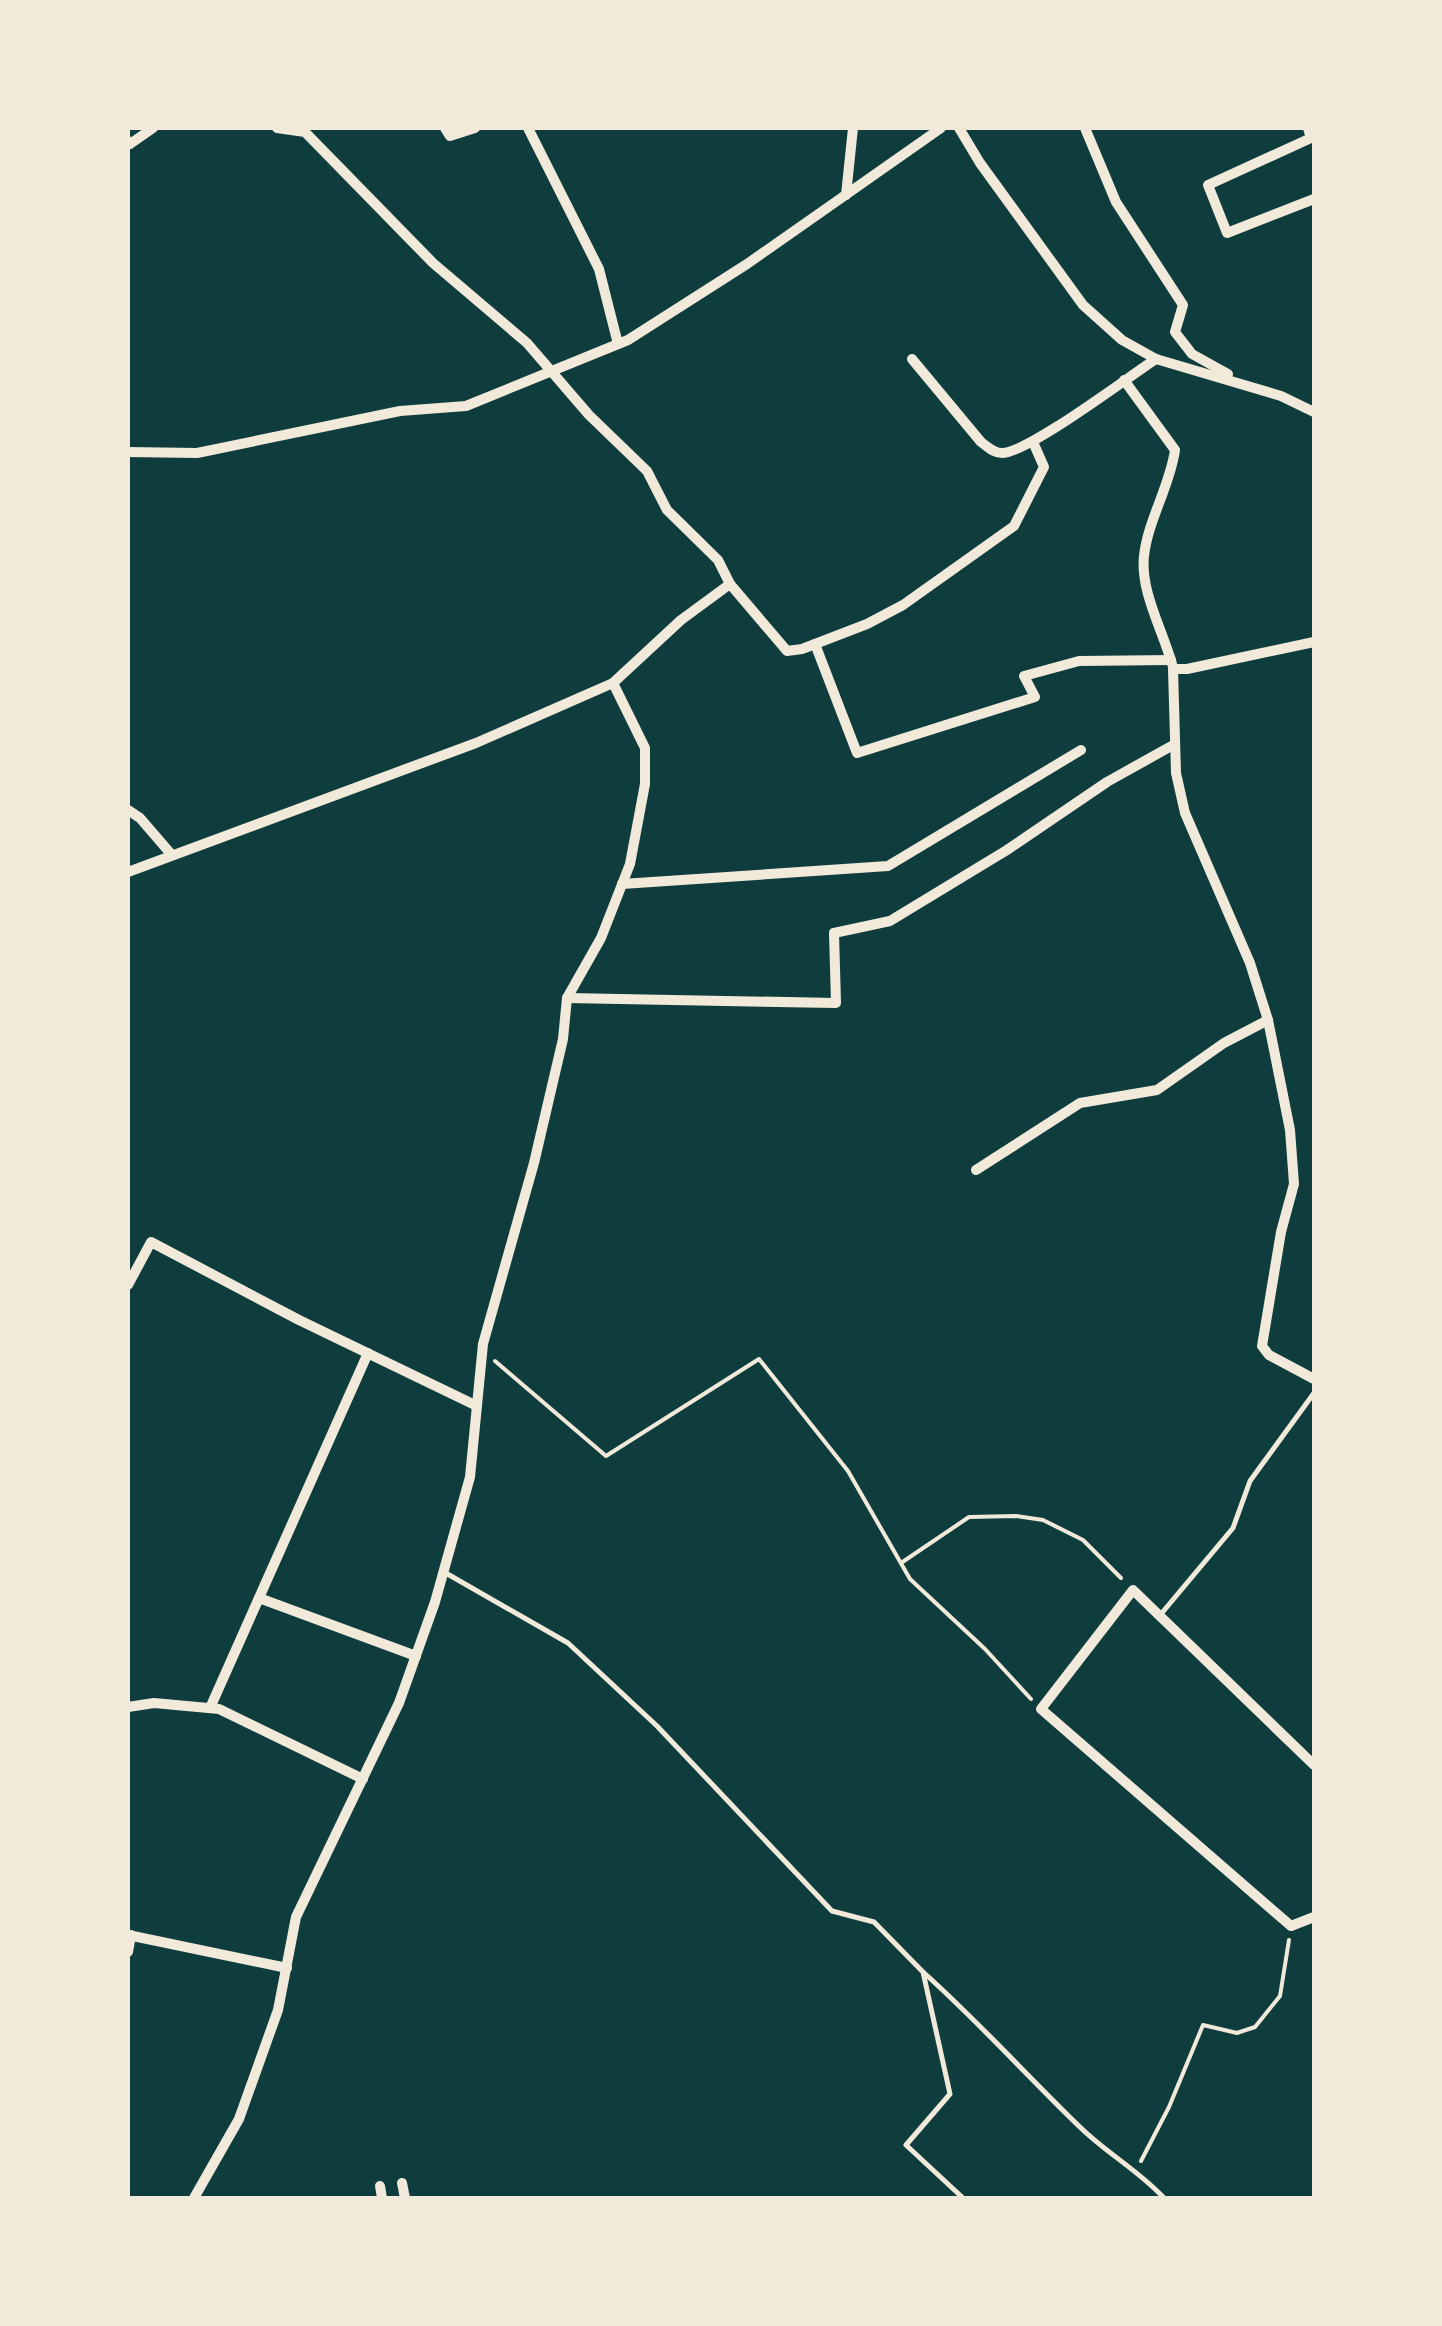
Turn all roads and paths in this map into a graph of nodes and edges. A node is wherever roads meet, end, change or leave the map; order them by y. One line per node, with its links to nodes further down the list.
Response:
1 (153, 128): 11 (street)
2 (276, 128): 17 (street)
3 (445, 128): 4 (street)
4 (476, 128)
5 (528, 128): 14 (street)
6 (853, 128): 12 (street)
7 (941, 128): 12 (street)
8 (959, 128): 15 (street)
9 (1085, 128): 19 (street)
10 (1308, 128): 13 (street)
11 (128, 142)
12 (846, 196): 14 (street)
13 (1314, 199)
14 (618, 344): 17 (street)
15 (1156, 358): 18 (street); 19 (street)
16 (912, 359): 21 (street)
17 (550, 370): 22 (street); 23 (street)
18 (1124, 380): 21 (street); 26 (street)
19 (1246, 385): 20 (street)
20 (1314, 412)
21 (1033, 442): 25 (street)
22 (128, 452)
23 (730, 584): 25 (street); 27 (street)
24 (1314, 642): 26 (street)
25 (816, 644): 26 (street)
26 (1172, 664): 28 (street)
27 (613, 683): 31 (street); 33 (street)
28 (1175, 744): 34 (street); 35 (street)
29 (1081, 750): 33 (street)
30 (128, 810): 31 (street)
31 (171, 854): 32 (street)
32 (128, 872)
33 (622, 884): 34 (street)
34 (566, 998): 38 (street)
35 (1268, 1020): 36 (street); 40 (street)
36 (976, 1170)
37 (128, 1285): 39 (street)
38 (483, 1350): 42 (street); 43 (path)
39 (368, 1353): 42 (street); 46 (street)
40 (1314, 1379)
41 (1314, 1394): 47 (lane)
42 (477, 1406): 44 (street)
43 (901, 1563): 45 (path); 51 (path)
44 (444, 1572): 48 (street); 59 (lane)
45 (1133, 1590): 47 (street); 51 (street)
46 (259, 1598): 48 (street); 50 (street)
47 (1160, 1616): 52 (street)
48 (416, 1656): 53 (street)
49 (128, 1708): 50 (street)
50 (210, 1708): 53 (street)
51 (1041, 1710): 55 (street)
52 (1314, 1765)
53 (363, 1779): 58 (street)
54 (1314, 1917): 55 (street)
55 (1292, 1926): 60 (path)
56 (129, 1935): 57 (street); 58 (street)
57 (128, 1952)
58 (287, 1968): 63 (street)
59 (923, 1972): 60 (lane); 66 (lane)
60 (1136, 2170): 67 (lane)
61 (402, 2184): 65 (street)
62 (380, 2186): 64 (street)
63 (194, 2198)
64 (382, 2198)
65 (405, 2198)
66 (964, 2198)
67 (1164, 2198)

